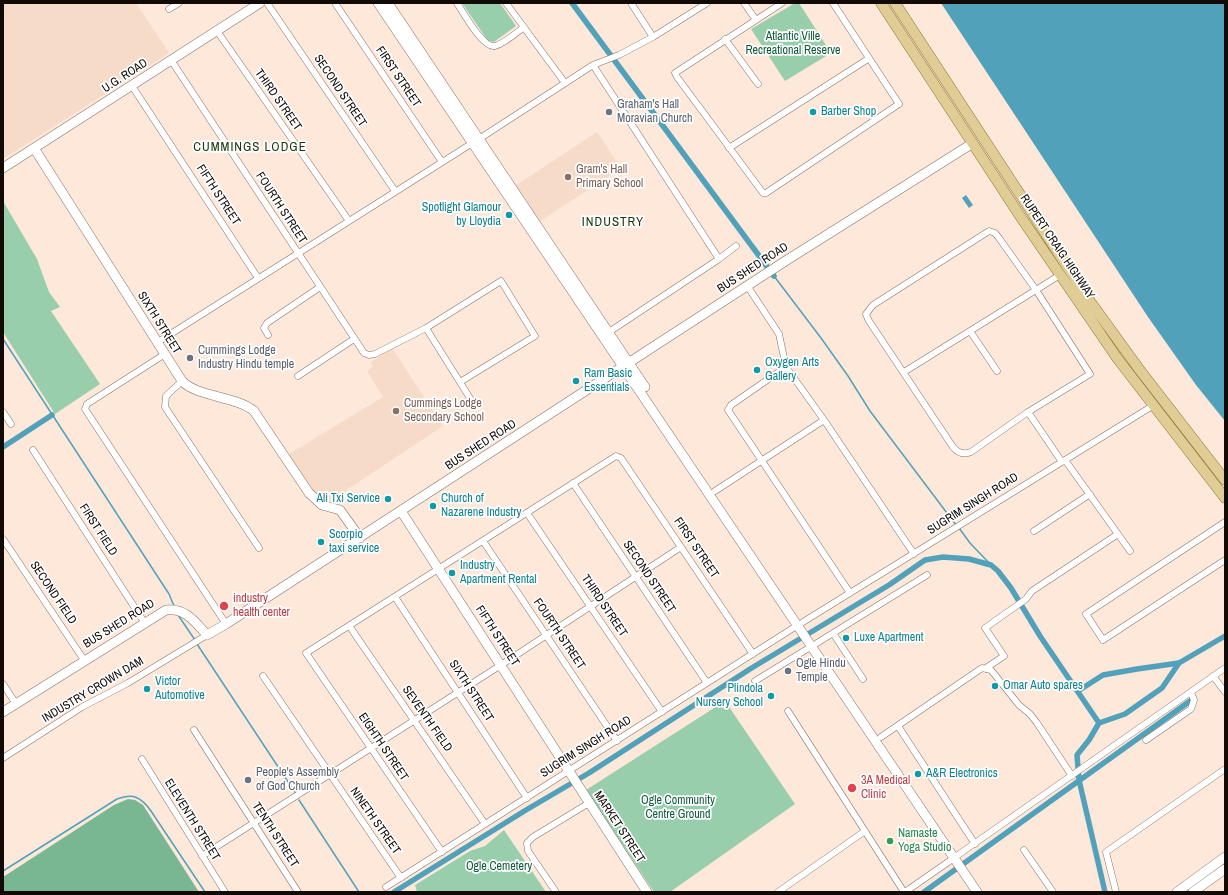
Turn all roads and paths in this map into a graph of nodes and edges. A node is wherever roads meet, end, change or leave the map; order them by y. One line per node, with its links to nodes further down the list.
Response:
1 (179, 3): 16 (street)
2 (267, 3): 34 (street, SECOND STREET)
3 (335, 3): 32 (street, FIRST STREET)
4 (378, 3): 28 (street)
5 (388, 3): 28 (street)
6 (456, 3): 18 (street)
7 (506, 3): 18 (street)
8 (631, 3): 20 (street)
9 (707, 3): 20 (street)
10 (744, 3): 17 (street)
11 (782, 3): 17 (street)
12 (833, 3): 22 (street)
13 (881, 3): 29 (main road, RUPERT CRAIG HIGHWAY)
14 (895, 3): 67 (main road, RUPERT CRAIG HIGHWAY)
15 (255, 4): 19 (street, U.G. ROAD)
16 (169, 10)
17 (756, 20): 21 (street)
18 (524, 27): 25 (street)
19 (217, 31): 23 (street, U.G. ROAD); 35 (street, THIRD STREET)
20 (653, 37): 24 (street)
21 (725, 39): 26 (street); 31 (street)
22 (868, 59): 31 (street); 31 (street)
23 (171, 60): 27 (street, U.G. ROAD); 37 (street, FOURTH STREET)
24 (593, 66): 25 (street); 38 (street)
25 (565, 83): 28 (street)
26 (758, 84)
27 (132, 86): 30 (street, U.G. ROAD); 40 (street, FIFTH STREET)
28 (476, 141): 32 (street); 46 (street); 51 (street)
29 (973, 142): 39 (main road, RUPERT CRAIG HIGHWAY); 42 (street, BUS SHED ROAD)
30 (34, 148): 33 (street, U.G. ROAD); 49 (street, SIXTH STREET)
31 (729, 148)
32 (442, 162): 34 (street)
33 (3, 168)
34 (395, 191): 35 (street)
35 (349, 220): 37 (street)
36 (736, 246): 38 (street)
37 (298, 253): 40 (street); 41 (street, FOURTH STREET)
38 (719, 259): 46 (street)
39 (1060, 275): 43 (street); 59 (main road, RUPERT CRAIG HIGHWAY)
40 (258, 278): 49 (street)
41 (320, 287): 47 (street); 48 (street, FOURTH STREET)
42 (748, 287): 51 (street, BUS SHED ROAD); 52 (street)
43 (1036, 290): 45 (street); 54 (street); 61 (street)
44 (426, 328): 48 (street, FOURTH STREET); 57 (street); 57 (street)
45 (970, 331): 53 (street); 54 (street)
46 (609, 332): 51 (street)
47 (268, 335)
48 (354, 339): 55 (street)
49 (158, 342): 50 (street, SIXTH STREET)
50 (165, 354): 56 (street, SIXTH STREET); 92 (street)
51 (626, 364): 69 (street); 72 (street, BUS SHED ROAD); 93 (street)
52 (786, 367): 62 (street); 65 (street)
53 (997, 371)
54 (904, 372): 61 (street)
55 (298, 376)
56 (182, 381): 77 (street); 81 (street)
57 (460, 382): 58 (street)
58 (473, 403)
59 (1154, 405): 66 (street, SUGRIM SINGH ROAD); 71 (main road, RUPERT CRAIG HIGHWAY)
60 (3, 412): 63 (street)
61 (1028, 412): 66 (street)
62 (824, 420): 65 (street); 83 (street)
63 (11, 424)
64 (33, 450): 91 (street, FIRST FIELD)
65 (761, 460): 69 (street); 88 (street)
66 (1064, 461): 70 (street); 83 (street, SUGRIM SINGH ROAD)
67 (1225, 480)
68 (573, 483): 73 (street); 80 (street, FIRST STREET); 87 (street, SECOND STREET)
69 (715, 491): 93 (street)
70 (1090, 494): 75 (street); 76 (street)
71 (1225, 498)
72 (401, 512): 77 (street, BUS SHED ROAD); 85 (street, FIFTH STREET)
73 (527, 513): 79 (street); 90 (street, THIRD STREET)
74 (1225, 522): 84 (street)
75 (1034, 531)
76 (1118, 534): 82 (street); 102 (street)
77 (360, 538): 92 (street, BUS SHED ROAD)
78 (3, 539): 100 (street, SECOND FIELD)
79 (483, 541): 85 (street); 97 (street, FOURTH STREET)
80 (682, 547): 87 (street); 99 (street, FIRST STREET)
81 (259, 548)
82 (1130, 551)
83 (914, 554): 88 (street, SUGRIM SINGH ROAD)
84 (1225, 560)
85 (439, 569): 89 (street); 101 (street, FIFTH STREET)
86 (927, 575): 95 (street)
87 (636, 577): 90 (street); 108 (street, SECOND STREET)
88 (850, 593): 93 (street, SUGRIM SINGH ROAD)
89 (395, 597): 94 (street); 111 (street, SIXTH STREET)
90 (591, 606): 97 (street); 116 (street, THIRD STREET)
91 (144, 622): 96 (street, BUS SHED ROAD); 100 (street, BUS SHED ROAD)
92 (226, 624): 96 (street, BUS SHED ROAD)
93 (801, 624): 98 (street); 99 (street, SUGRIM SINGH ROAD)
94 (350, 627): 117 (street, SEVENTH FIELD); 123 (street, EIGHTH STREET)
95 (833, 633): 98 (street); 106 (street)
96 (207, 635): 124 (street, INDUSTRY CROWN DAM)
97 (547, 636): 101 (street); 122 (street, FOURTH STREET)
98 (814, 644): 107 (street); 120 (street); 140 (street)
99 (753, 654): 108 (street, SUGRIM SINGH ROAD)
100 (84, 660): 113 (street, BUS SHED ROAD)
101 (501, 666): 111 (street); 127 (street, FIFTH STREET)
102 (986, 668): 118 (street); 129 (street)
103 (1225, 668): 105 (street)
104 (263, 676): 128 (street, NINETH STREET)
105 (1213, 676): 110 (street); 112 (street)
106 (863, 679)
107 (755, 681)
108 (707, 683): 116 (street, SUGRIM SINGH ROAD)
109 (3, 684): 113 (street)
110 (1225, 692)
111 (458, 693): 117 (street); 130 (street, SIXTH STREET)
112 (1191, 693): 121 (street); 129 (street)
113 (16, 704): 115 (street, BUS SHED ROAD)
114 (788, 711): 134 (street)
115 (3, 712)
116 (662, 712): 122 (street, SUGRIM SINGH ROAD)
117 (415, 721): 123 (street); 133 (street, SEVENTH FIELD)
118 (898, 726): 120 (street); 135 (street)
119 (194, 730): 132 (street, TENTH STREET)
120 (880, 737): 140 (street)
121 (1146, 740)
122 (617, 741): 127 (street, SUGRIM SINGH ROAD)
123 (371, 749): 128 (street); 137 (street, EIGHTH STREET)
124 (3, 758)
125 (142, 759): 138 (street, ELEVENTH STREET)
126 (1225, 769): 153 (street)
127 (571, 772): 130 (street, SUGRIM SINGH ROAD); 131 (street, MARKET STREET)
128 (330, 775): 132 (street); 142 (street, NINETH STREET)
129 (1072, 776): 135 (street)
130 (527, 798): 133 (street, SUGRIM SINGH ROAD)
131 (588, 803): 146 (street); 147 (street, MARKET STREET)
132 (254, 823): 138 (street); 145 (street, TENTH STREET)
133 (486, 824): 137 (street, SUGRIM SINGH ROAD)
134 (865, 831): 148 (street); 149 (street)
135 (975, 844): 140 (street)
136 (1024, 850): 152 (street)
137 (442, 852): 142 (street, SUGRIM SINGH ROAD)
138 (202, 856): 144 (street, ELEVENTH STREET)
139 (1225, 857): 154 (street)
140 (960, 861): 149 (street); 150 (street); 151 (street)
141 (1225, 869): 155 (street)
142 (401, 878): 143 (street, SUGRIM SINGH ROAD)
143 (386, 888)
144 (225, 892)
145 (298, 892)
146 (556, 892)
147 (647, 892)
148 (778, 892)
149 (905, 892)
150 (977, 892)
151 (983, 892)
152 (1053, 892)
153 (1116, 892)
154 (1177, 892)
155 (1193, 892)

